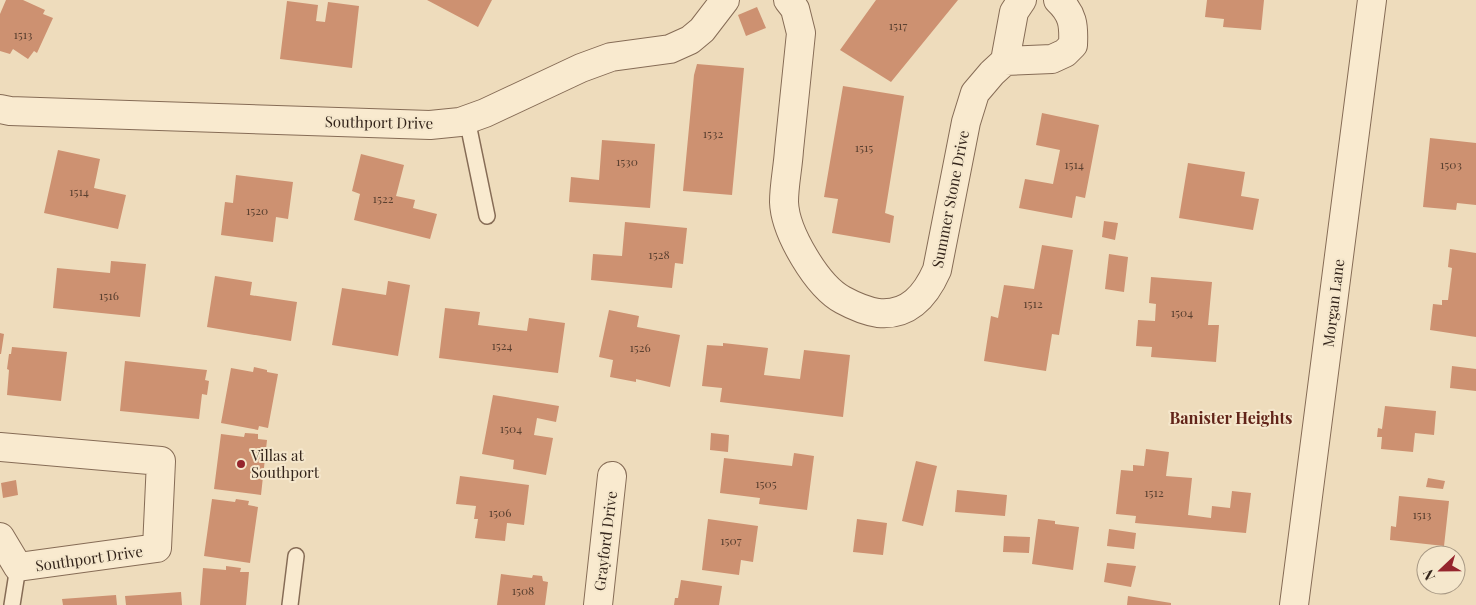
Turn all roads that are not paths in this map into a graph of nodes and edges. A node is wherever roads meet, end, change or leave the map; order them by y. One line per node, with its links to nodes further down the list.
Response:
1 (725, 0): 8 (street, Southport Drive)
2 (788, 0): 6 (street, Summer Stone Drive)
3 (1022, 0): 6 (street)
4 (1058, 0): 6 (street)
5 (1372, 0): 18 (street, Morgan Lane)
6 (1005, 62)
7 (0, 109): 8 (street, Southport Drive)
8 (467, 119): 9 (lane)
9 (487, 216)
10 (0, 447): 14 (street, Southport Drive)
11 (612, 476): 17 (street, Grayford Drive)
12 (0, 537): 14 (street, Southport Drive)
13 (296, 556): 16 (lane)
14 (18, 567): 15 (lane)
15 (12, 605)
16 (290, 605)
17 (598, 605)
18 (1294, 605)

